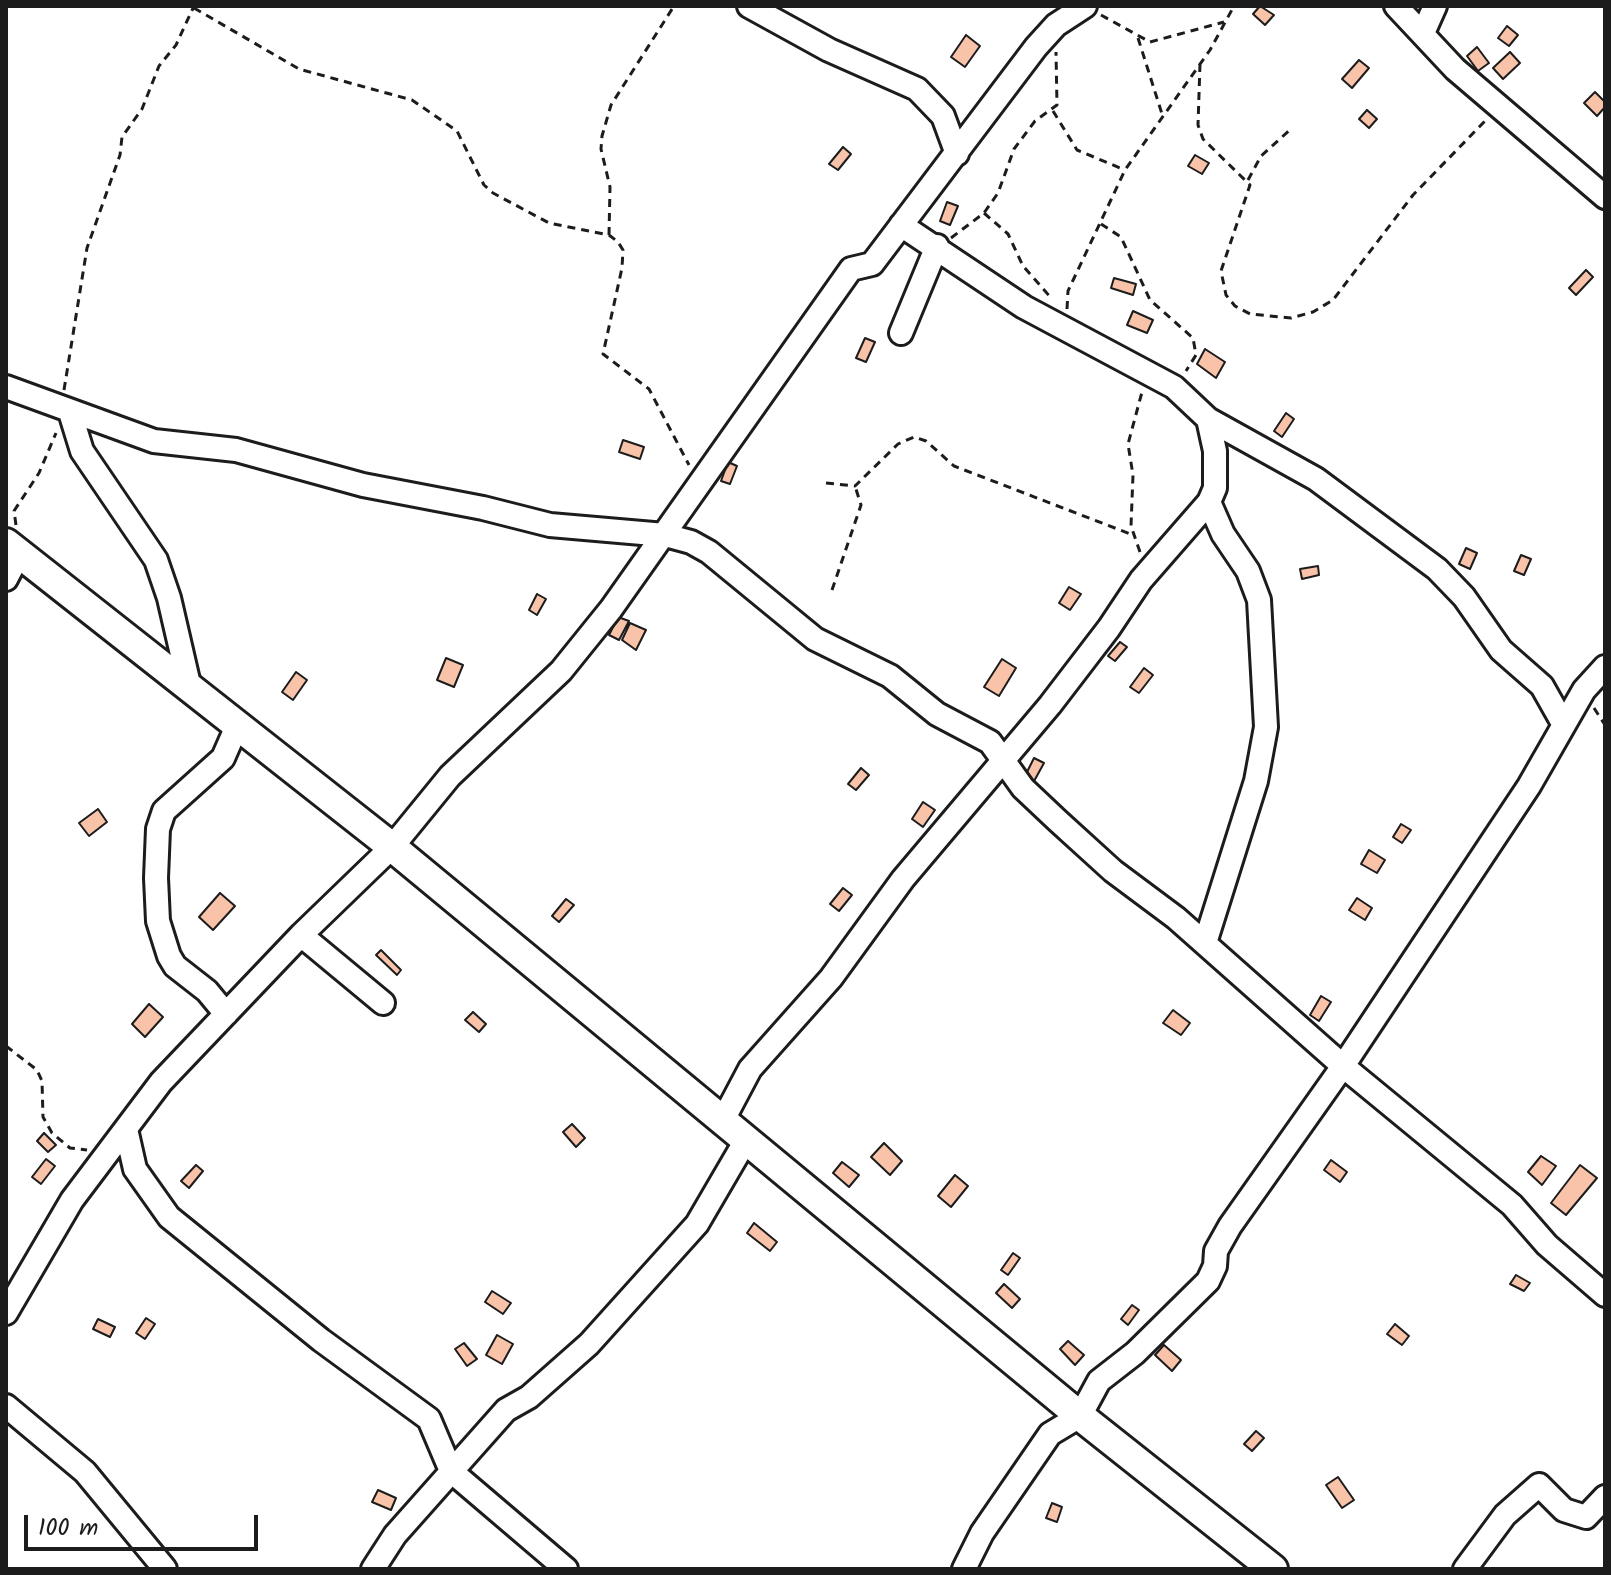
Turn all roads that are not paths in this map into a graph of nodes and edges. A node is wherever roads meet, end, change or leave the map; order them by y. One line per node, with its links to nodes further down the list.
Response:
1 (749, 6): 6 (street)
2 (1396, 6): 5 (street)
3 (1435, 6): 5 (street)
4 (1090, 9): 6 (street)
5 (1423, 33): 7 (street)
6 (957, 154): 8 (street)
7 (1605, 197)
8 (901, 225): 9 (street); 15 (street)
9 (937, 246): 10 (street); 13 (street)
10 (901, 333)
11 (6, 387): 12 (street)
12 (66, 410): 15 (street); 19 (street)
13 (1208, 419): 14 (street); 20 (street)
14 (1209, 502): 22 (street); 25 (street)
15 (665, 535): 22 (street); 23 (street)
16 (12, 548): 17 (street); 19 (main road)
17 (6, 579)
18 (1605, 667): 20 (street)
19 (190, 689): 21 (main road)
20 (1564, 725): 28 (street)
21 (237, 726): 23 (main road); 27 (street)
22 (1004, 760): 25 (street); 29 (street)
23 (392, 847): 24 (street); 29 (main road)
24 (301, 935): 26 (street); 27 (street)
25 (1205, 943): 28 (street)
26 (383, 1003)
27 (226, 1014): 30 (street)
28 (1343, 1066): 32 (street); 35 (street)
29 (723, 1120): 31 (main road)
30 (126, 1129): 33 (street); 36 (street)
31 (746, 1140): 35 (main road); 36 (street)
32 (1605, 1295)
33 (6, 1313)
34 (6, 1406): 38 (street)
35 (1080, 1416): 41 (street); 42 (main road)
36 (451, 1471): 39 (street); 40 (street)
37 (1605, 1497): 43 (street)
38 (165, 1569)
39 (373, 1569)
40 (566, 1569)
41 (964, 1569)
42 (1273, 1569)
43 (1465, 1569)

